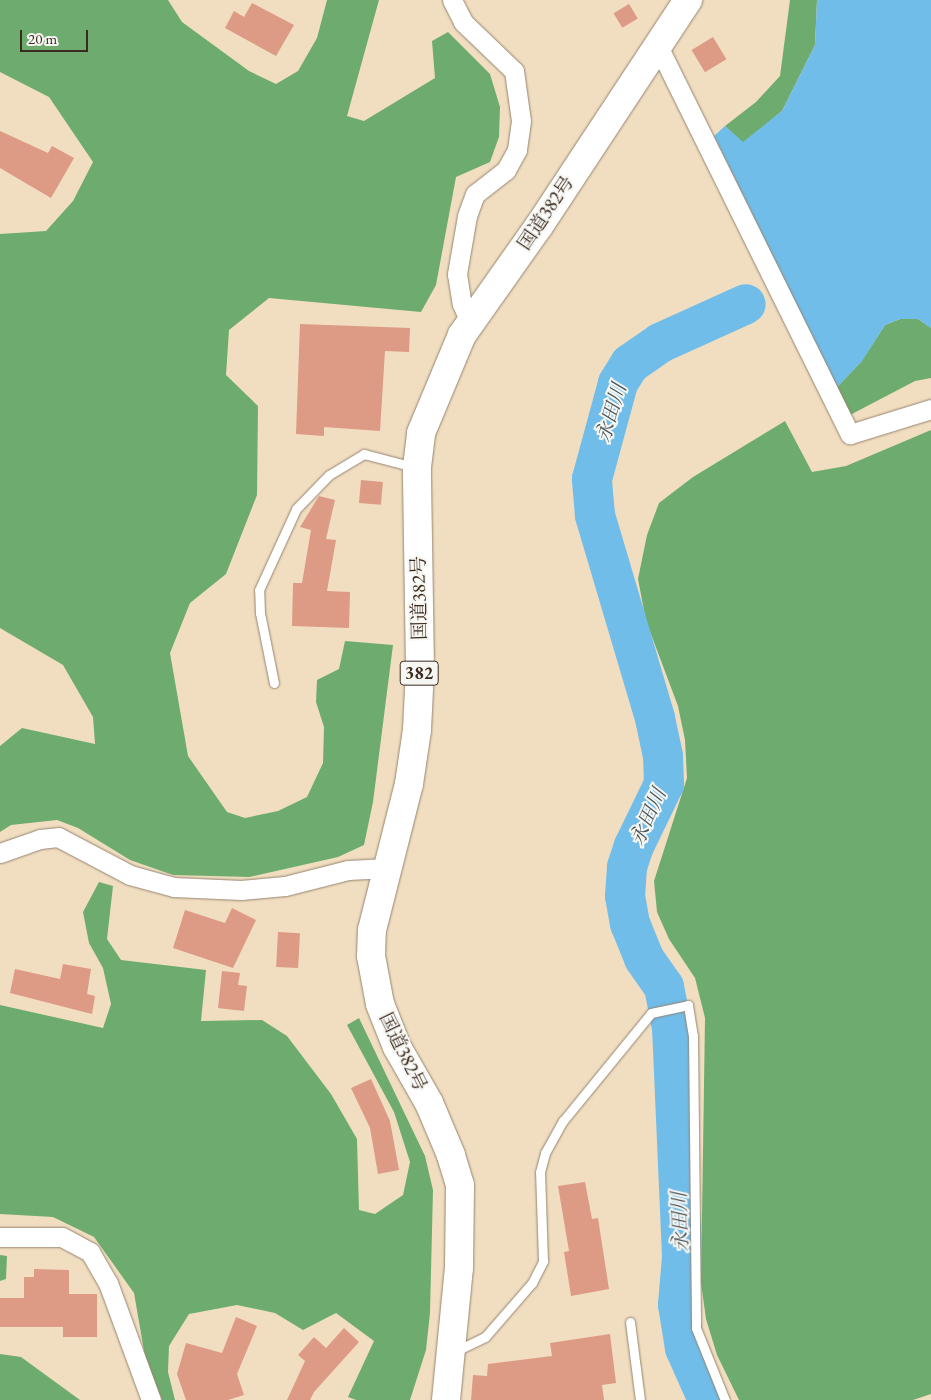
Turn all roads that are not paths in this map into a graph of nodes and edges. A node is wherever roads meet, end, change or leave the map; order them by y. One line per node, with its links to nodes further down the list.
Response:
1 (452, 0): 4 (street)
2 (688, 0): 3 (highway, 国道382号 / 382)
3 (658, 46): 4 (highway, 国道382号 / 382); 5 (street)
4 (470, 322): 6 (highway, 国道382号 / 382)
5 (931, 409)
6 (417, 467): 7 (lane); 9 (highway, 国道382号 / 382)
7 (274, 683)
8 (0, 853): 9 (street)
9 (387, 868): 12 (highway, 国道382号 / 382)
10 (0, 1237): 13 (street)
11 (630, 1322): 15 (lane)
12 (450, 1354): 14 (highway, 国道382号 / 382); 16 (lane)
13 (151, 1400)
14 (446, 1400)
15 (640, 1400)
16 (725, 1400)

